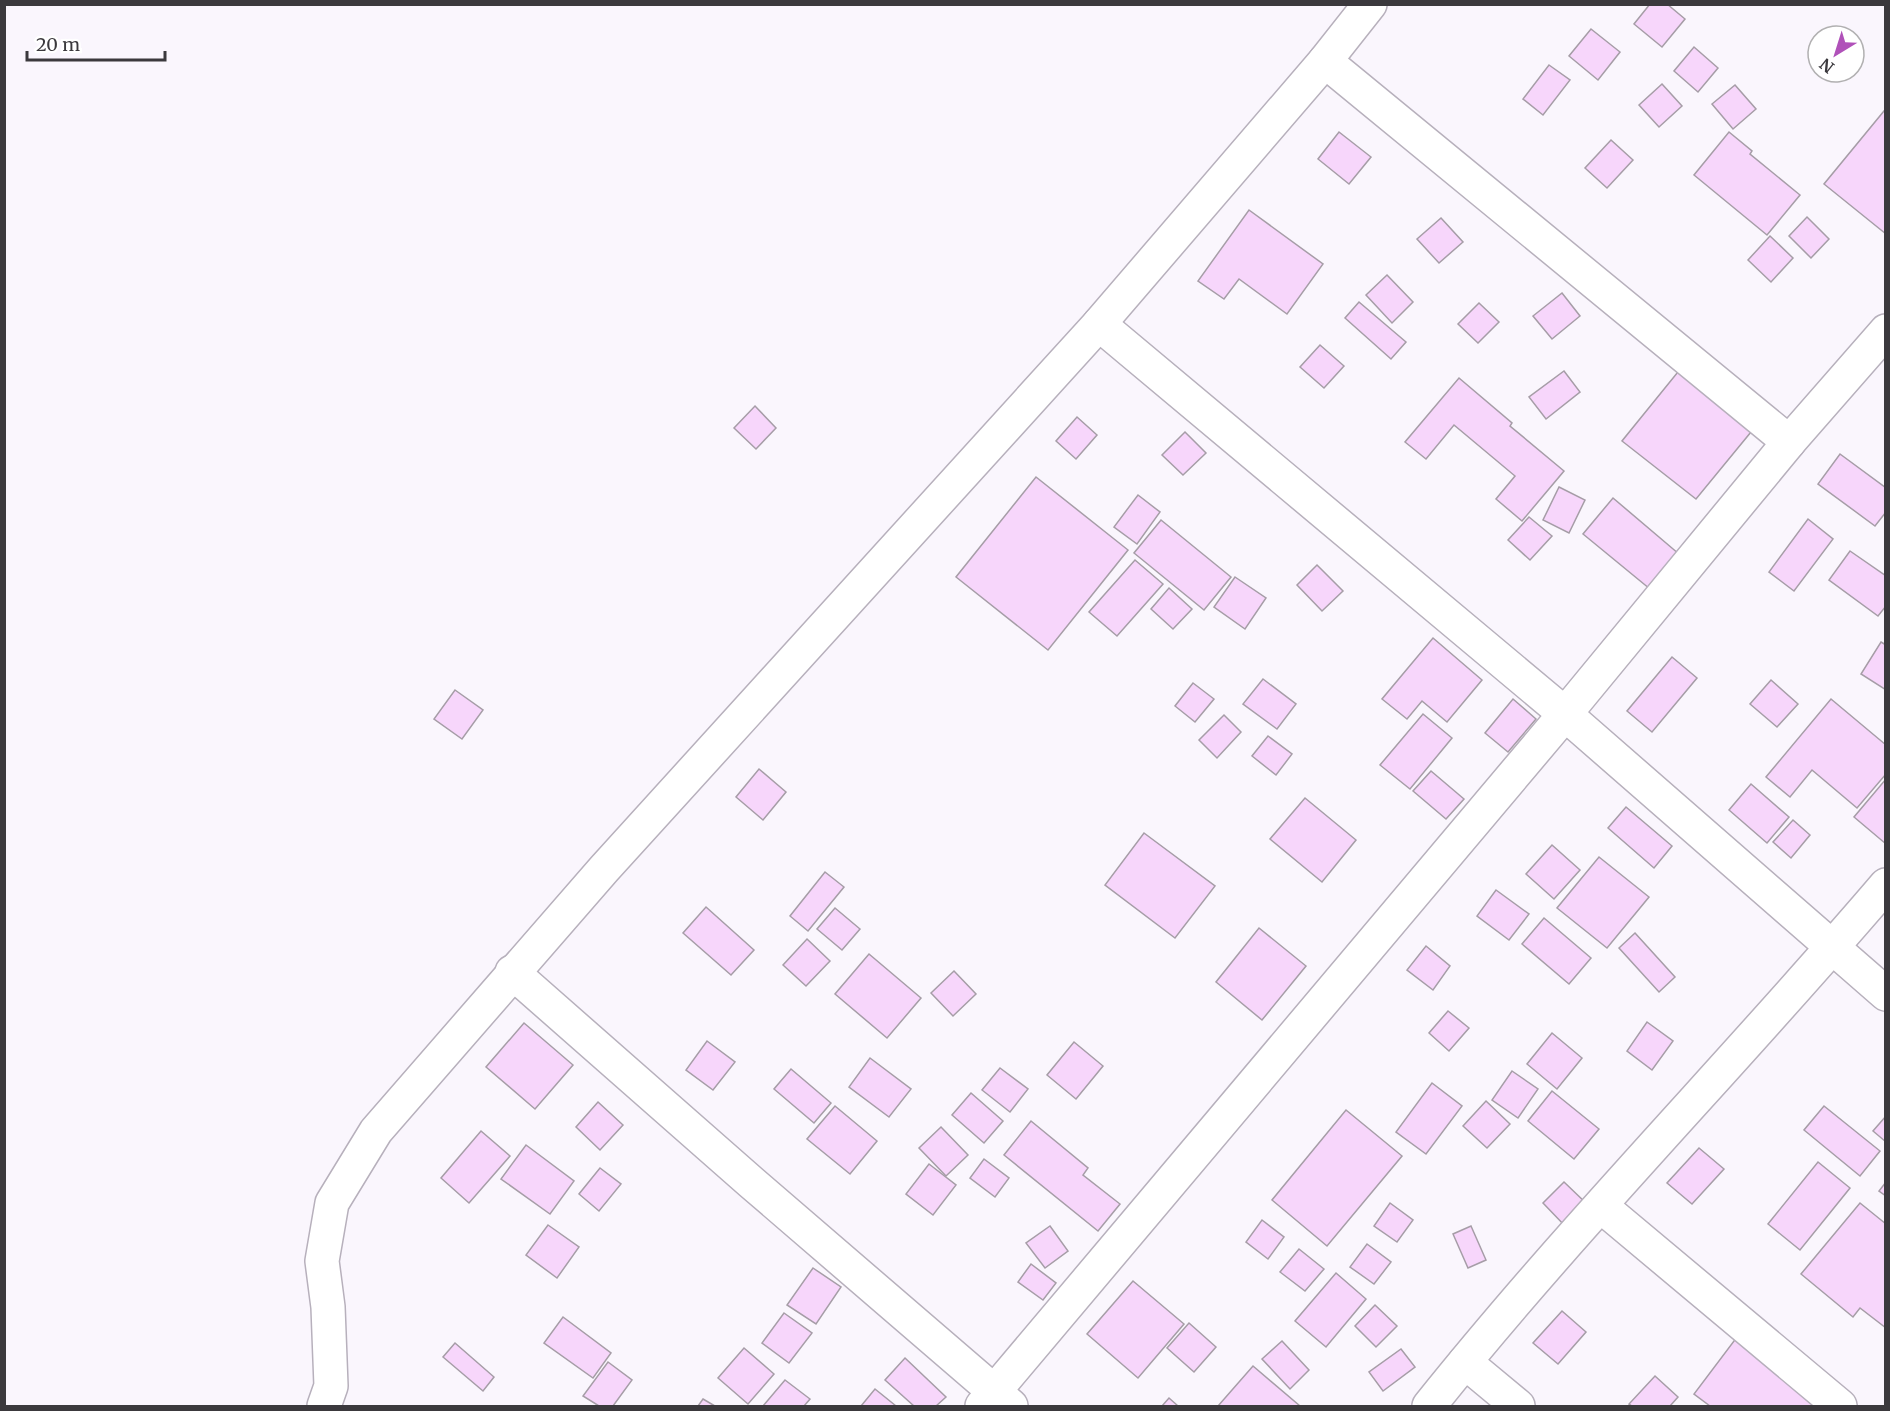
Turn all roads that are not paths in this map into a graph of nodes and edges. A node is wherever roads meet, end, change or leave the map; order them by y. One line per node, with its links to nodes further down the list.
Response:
1 (1370, 4): 2 (street)
2 (1325, 61): 3 (street); 5 (street)
3 (1099, 324): 6 (street); 9 (street)
4 (1886, 332): 5 (street)
5 (1789, 442): 6 (street)
6 (1564, 714): 8 (street); 13 (street)
7 (1886, 885): 8 (street)
8 (1832, 948): 10 (street); 11 (street)
9 (512, 972): 13 (street); 14 (street)
10 (1886, 994)
11 (1601, 1206): 12 (street); 17 (street)
12 (1465, 1362): 15 (street); 16 (street)
13 (996, 1402)
14 (324, 1407)
15 (1429, 1407)
16 (1518, 1407)
17 (1840, 1407)

